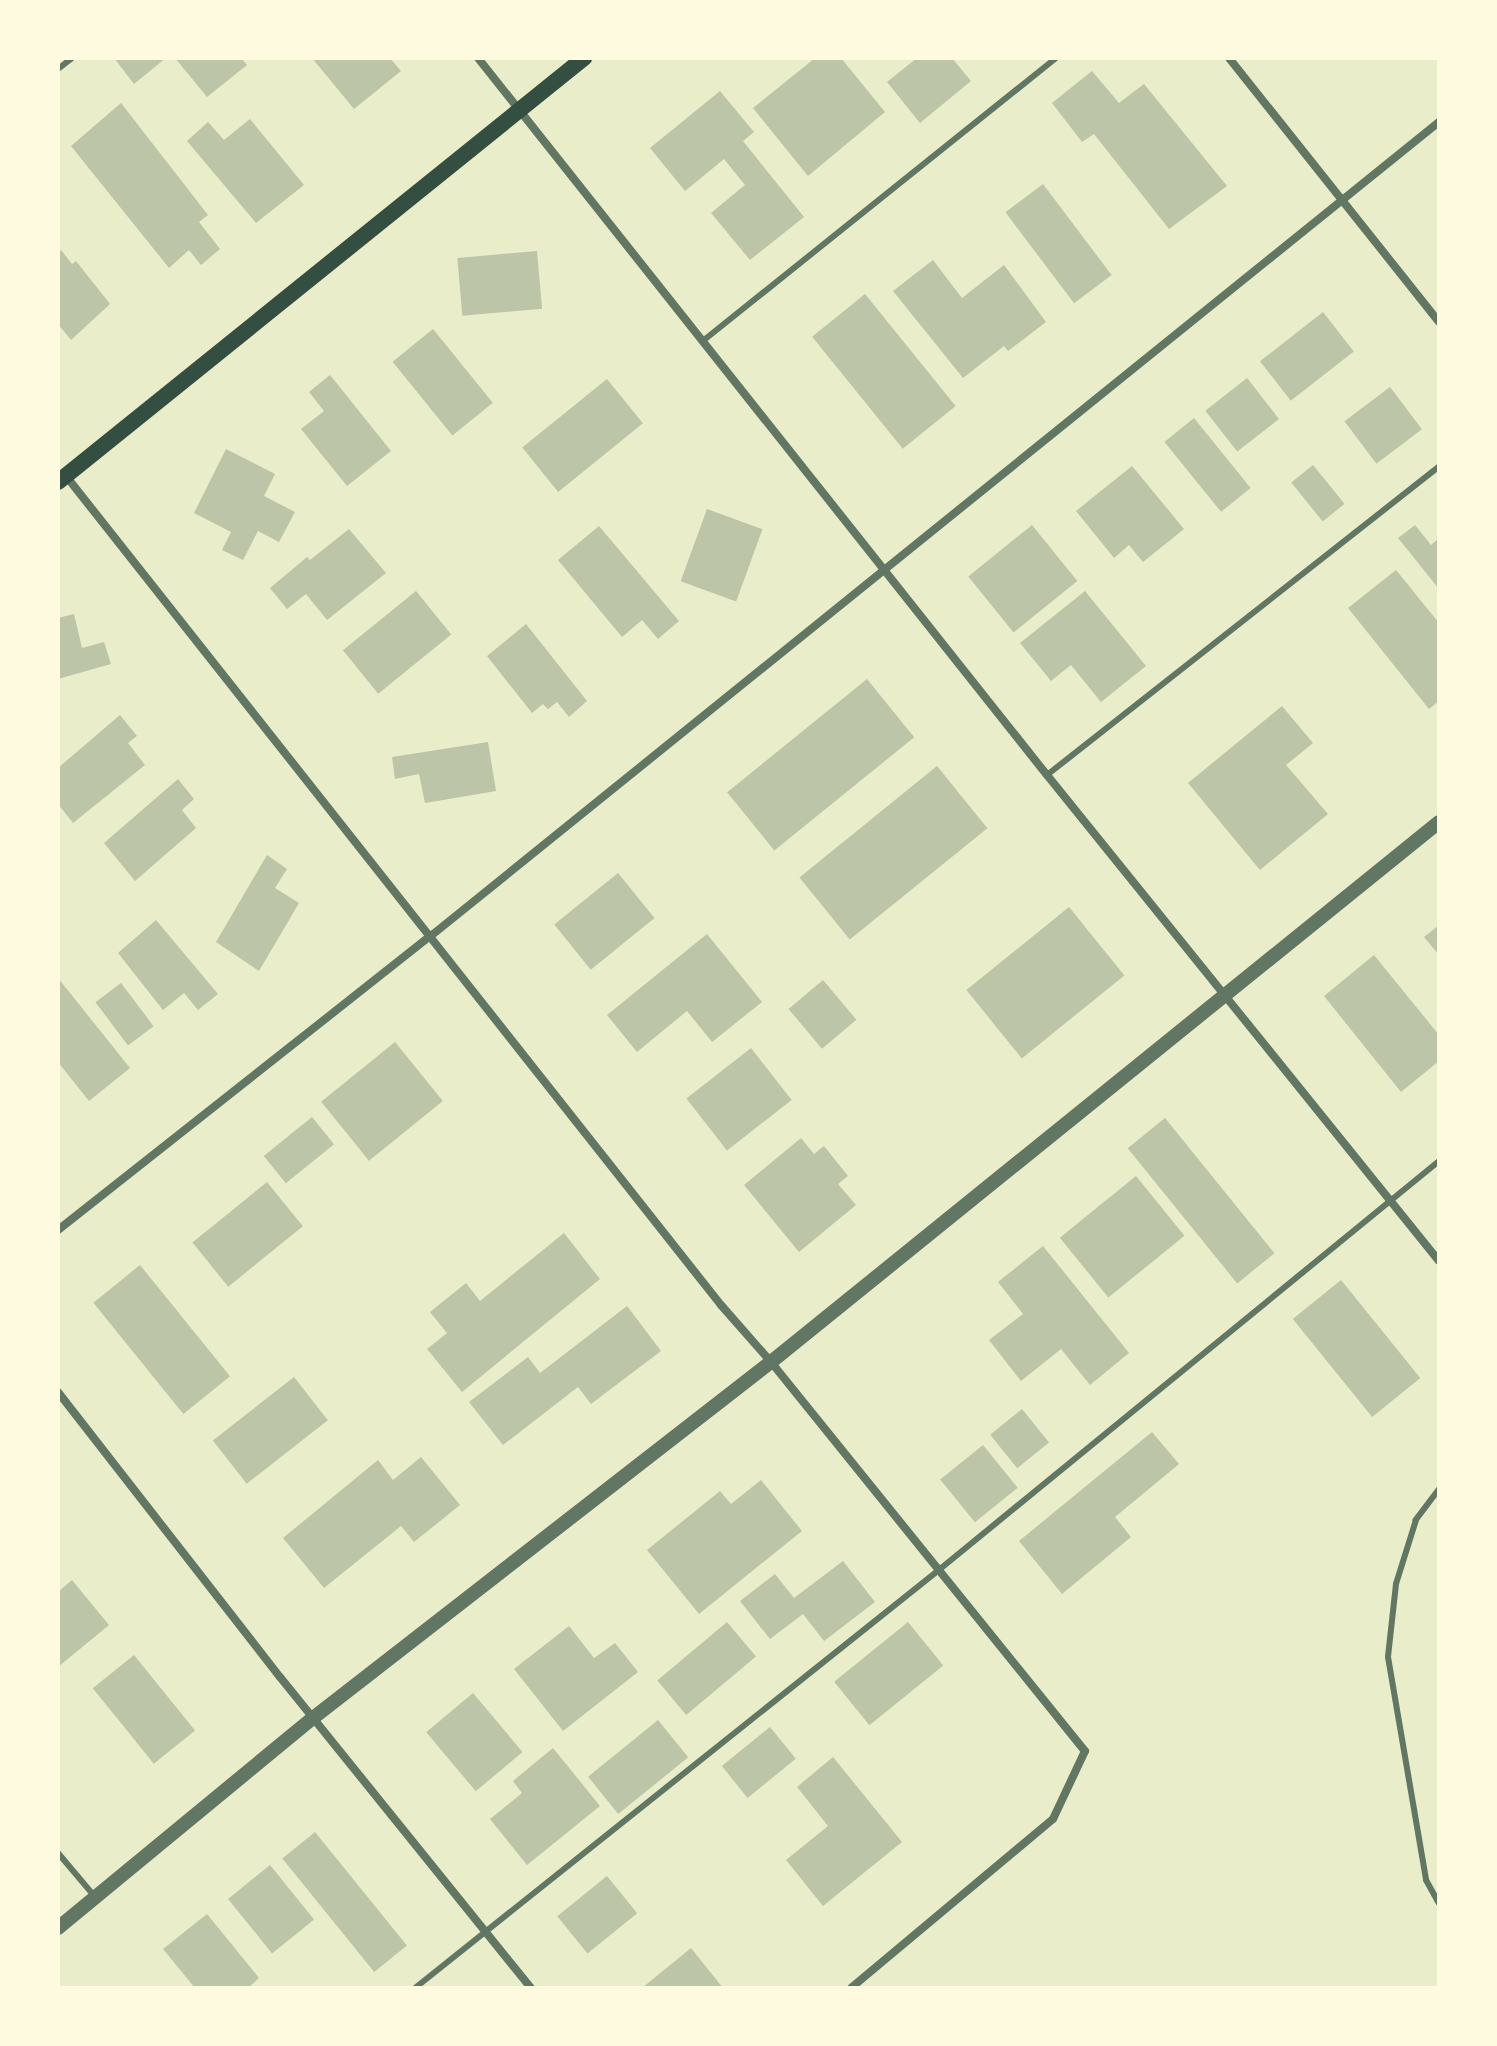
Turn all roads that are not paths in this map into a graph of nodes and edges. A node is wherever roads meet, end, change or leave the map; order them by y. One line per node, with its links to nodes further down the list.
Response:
1 (72, 58): 6 (lane)
2 (478, 58): 7 (street)
3 (584, 58): 7 (main road)
4 (1056, 58): 11 (lane)
5 (1229, 58): 9 (street)
6 (58, 69)
7 (519, 110): 11 (street); 13 (main road)
8 (1439, 122): 9 (street)
9 (1341, 199): 10 (street); 14 (street)
10 (1439, 322)
11 (704, 340): 14 (street)
12 (1439, 467): 15 (lane)
13 (61, 474): 17 (street)
14 (883, 570): 15 (street); 17 (street)
15 (1047, 775): 18 (street)
16 (1439, 822): 18 (street)
17 (432, 935): 21 (street); 23 (street)
18 (1224, 994): 20 (street); 23 (street)
19 (1439, 1161): 20 (lane)
20 (1389, 1200): 22 (street); 26 (lane)
21 (58, 1230)
22 (1439, 1261)
23 (771, 1362): 26 (street); 27 (street)
24 (58, 1392): 27 (street)
25 (1439, 1489): 30 (lane)
26 (940, 1569): 32 (lane); 35 (street)
27 (313, 1718): 29 (street); 32 (street)
28 (58, 1853): 29 (lane)
29 (96, 1898): 31 (street)
30 (1439, 1903)
31 (58, 1928)
32 (486, 1932): 33 (lane); 34 (street)
33 (415, 1988)
34 (531, 1988)
35 (851, 1988)

